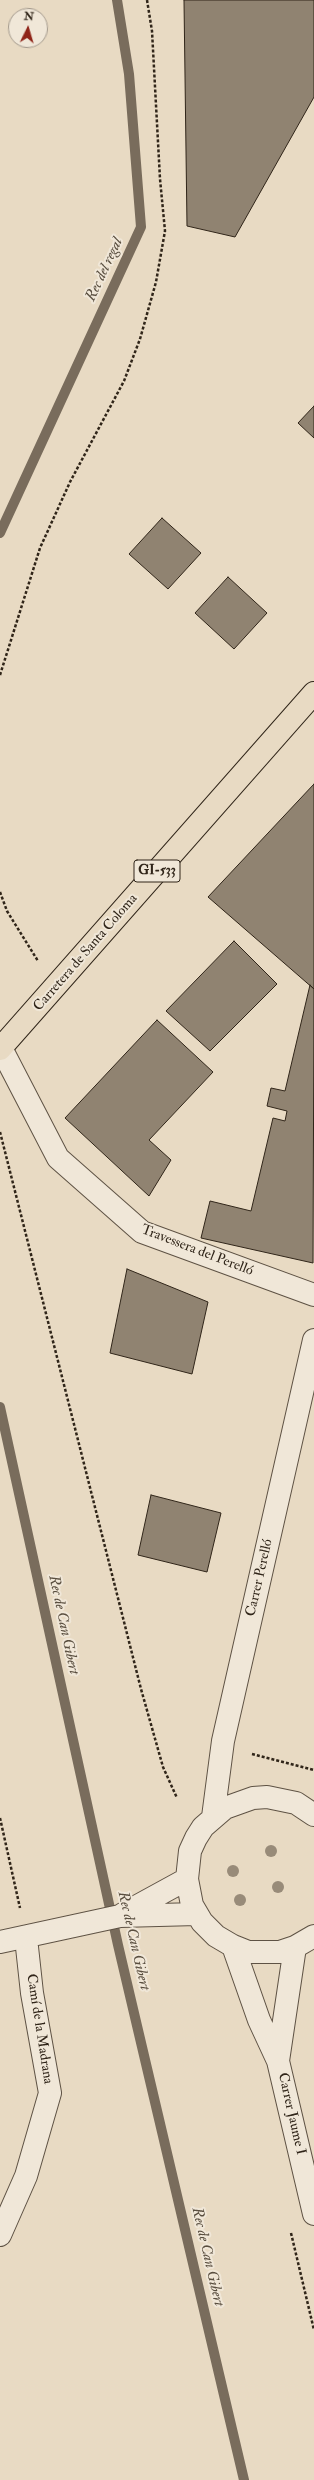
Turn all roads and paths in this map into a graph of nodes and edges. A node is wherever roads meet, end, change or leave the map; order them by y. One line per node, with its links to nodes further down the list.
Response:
1 (147, 0): 2 (path)
2 (0, 675)
3 (314, 692): 5 (main road, Carretera de Santa Coloma / GI-533)
4 (0, 892): 5 (path)
5 (58, 985): 6 (main road, Carretera de Santa Coloma / GI-533)
6 (1, 1049): 8 (street, Travessera del Perelló)
7 (0, 1132): 12 (path)
8 (314, 1295)
9 (314, 1340): 10 (street, Carrer Perelló)
10 (223, 1741): 11 (path); 14 (street, Carrer Perelló)
11 (314, 1770)
12 (178, 1798)
13 (312, 1812): 14 (street)
14 (213, 1817): 16 (street)
15 (0, 1818): 20 (path)
16 (186, 1879): 17 (street); 18 (street)
17 (197, 1914): 18 (street); 22 (street)
18 (120, 1916): 20 (street)
19 (314, 1936): 23 (street)
20 (26, 1938): 21 (street); 26 (street, Camí de la Madrana)
21 (0, 1942)
22 (233, 1946): 23 (street); 24 (street, Carrer Jaume I)
23 (295, 1947): 24 (street, Carrer Jaume I)
24 (278, 2061): 25 (street, Carrer Jaume I)
25 (314, 2214)
26 (0, 2235)

